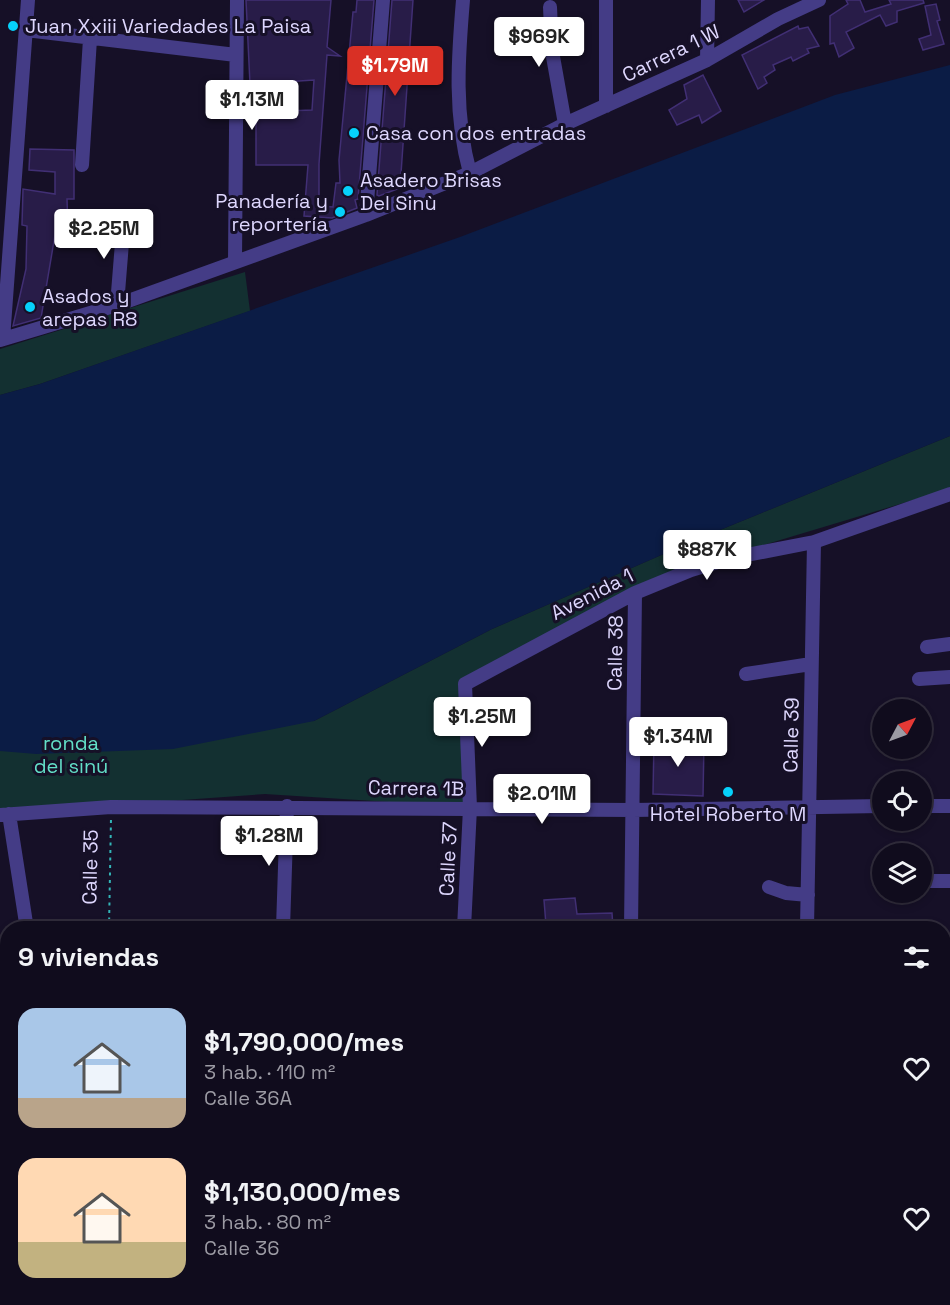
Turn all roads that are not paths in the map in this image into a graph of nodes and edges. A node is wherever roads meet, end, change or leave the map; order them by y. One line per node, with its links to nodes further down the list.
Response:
1 (28, 0): 9 (street)
2 (237, 0): 11 (street)
3 (383, 0): 17 (street)
4 (463, 0): 16 (street)
5 (606, 0): 13 (street)
6 (708, 0): 12 (street)
7 (819, 0): 12 (street, Carrera 1 W)
8 (550, 7): 14 (street)
9 (26, 30): 10 (street); 21 (street)
10 (90, 39): 11 (street); 15 (street)
11 (236, 55): 19 (street)
12 (707, 60): 13 (street, Carrera 1 W)
13 (606, 106): 14 (street, Carrera 1 W)
14 (565, 124): 16 (street, Carrera 1 W)
15 (81, 165)
16 (470, 173): 17 (street, Carrera 1 W)
17 (366, 215): 19 (street, Carrera 1 W)
18 (124, 218): 20 (street)
19 (235, 262): 20 (street, Carrera 1 W)
20 (117, 305): 21 (street, Carrera 1 W)
21 (2, 340)
22 (950, 494): 23 (street, Avenida 1)
23 (814, 542): 24 (street, Avenida 1); 27 (street, Calle 39)
24 (635, 593): 31 (street, Avenida 1); 38 (street, Calle 38)
25 (950, 644): 26 (street)
26 (927, 647)
27 (812, 664): 28 (street); 36 (street, Calle 39)
28 (746, 675)
29 (950, 677): 30 (street)
30 (919, 680)
31 (465, 684): 37 (street, Calle 37)
32 (287, 806): 37 (street, Carrera 1B); 39 (street, Carrera 1B); 45 (street)
33 (872, 806): 36 (street, Carrera 1B)
34 (932, 806): 35 (street)
35 (950, 806)
36 (809, 807): 38 (street, Carrera 1B); 43 (street, Calle 39)
37 (470, 808): 38 (street, Carrera 1B); 46 (street, Calle 37)
38 (633, 810): 47 (street, Calle 38)
39 (4, 815): 44 (street)
40 (932, 881): 41 (street)
41 (950, 881)
42 (769, 887): 43 (street)
43 (808, 895): 48 (street, Calle 39)
44 (26, 921)
45 (283, 921)
46 (464, 921)
47 (631, 921)
48 (807, 921)

